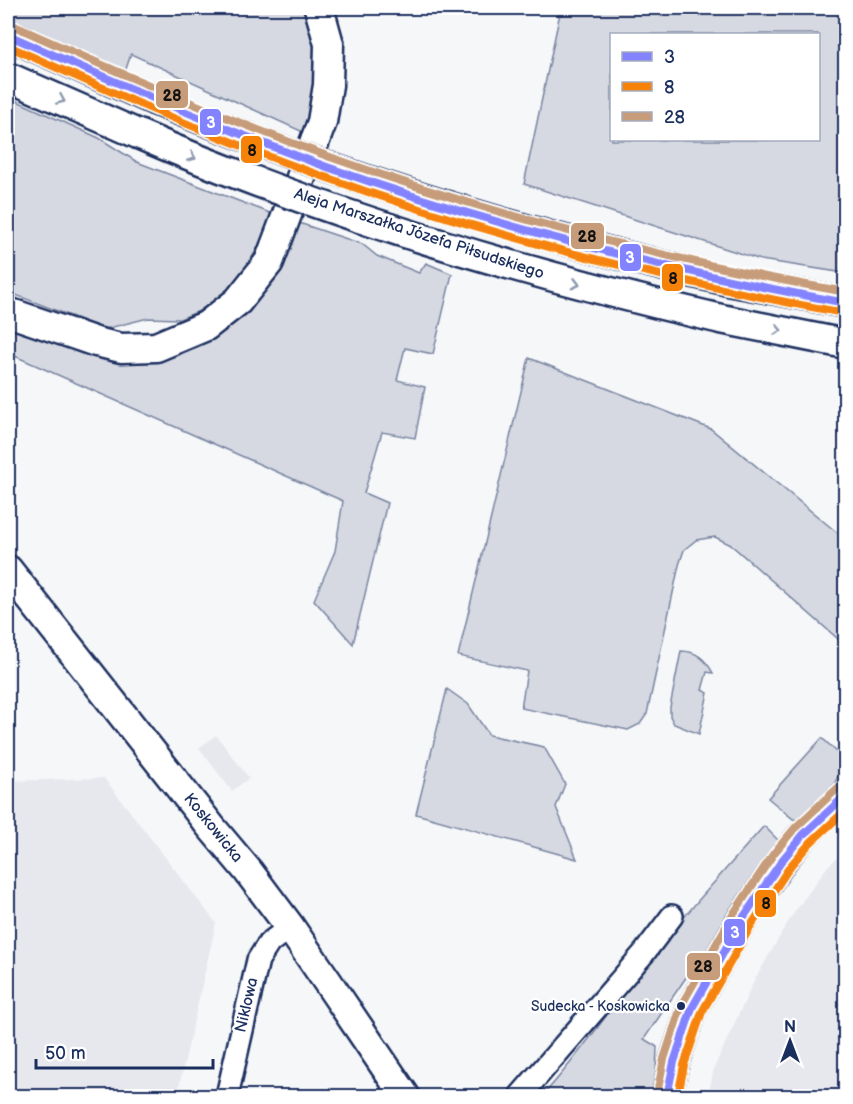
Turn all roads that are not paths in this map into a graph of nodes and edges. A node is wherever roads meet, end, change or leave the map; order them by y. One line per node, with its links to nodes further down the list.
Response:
1 (319, 8): 5 (street)
2 (8, 35): 4 (street, bridge)
3 (8, 76): 6 (street, Aleja Marszałka Józefa Piłsudskiego, one-way to 6, bridge)
4 (846, 303)
5 (8, 312)
6 (846, 344)
7 (8, 570): 10 (street, Koskowicka)
8 (846, 795): 14 (street)
9 (672, 916): 13 (street)
10 (290, 927): 11 (street, Niklowa); 12 (street, Koskowicka)
11 (226, 1096)
12 (405, 1096)
13 (520, 1096)
14 (667, 1096)

